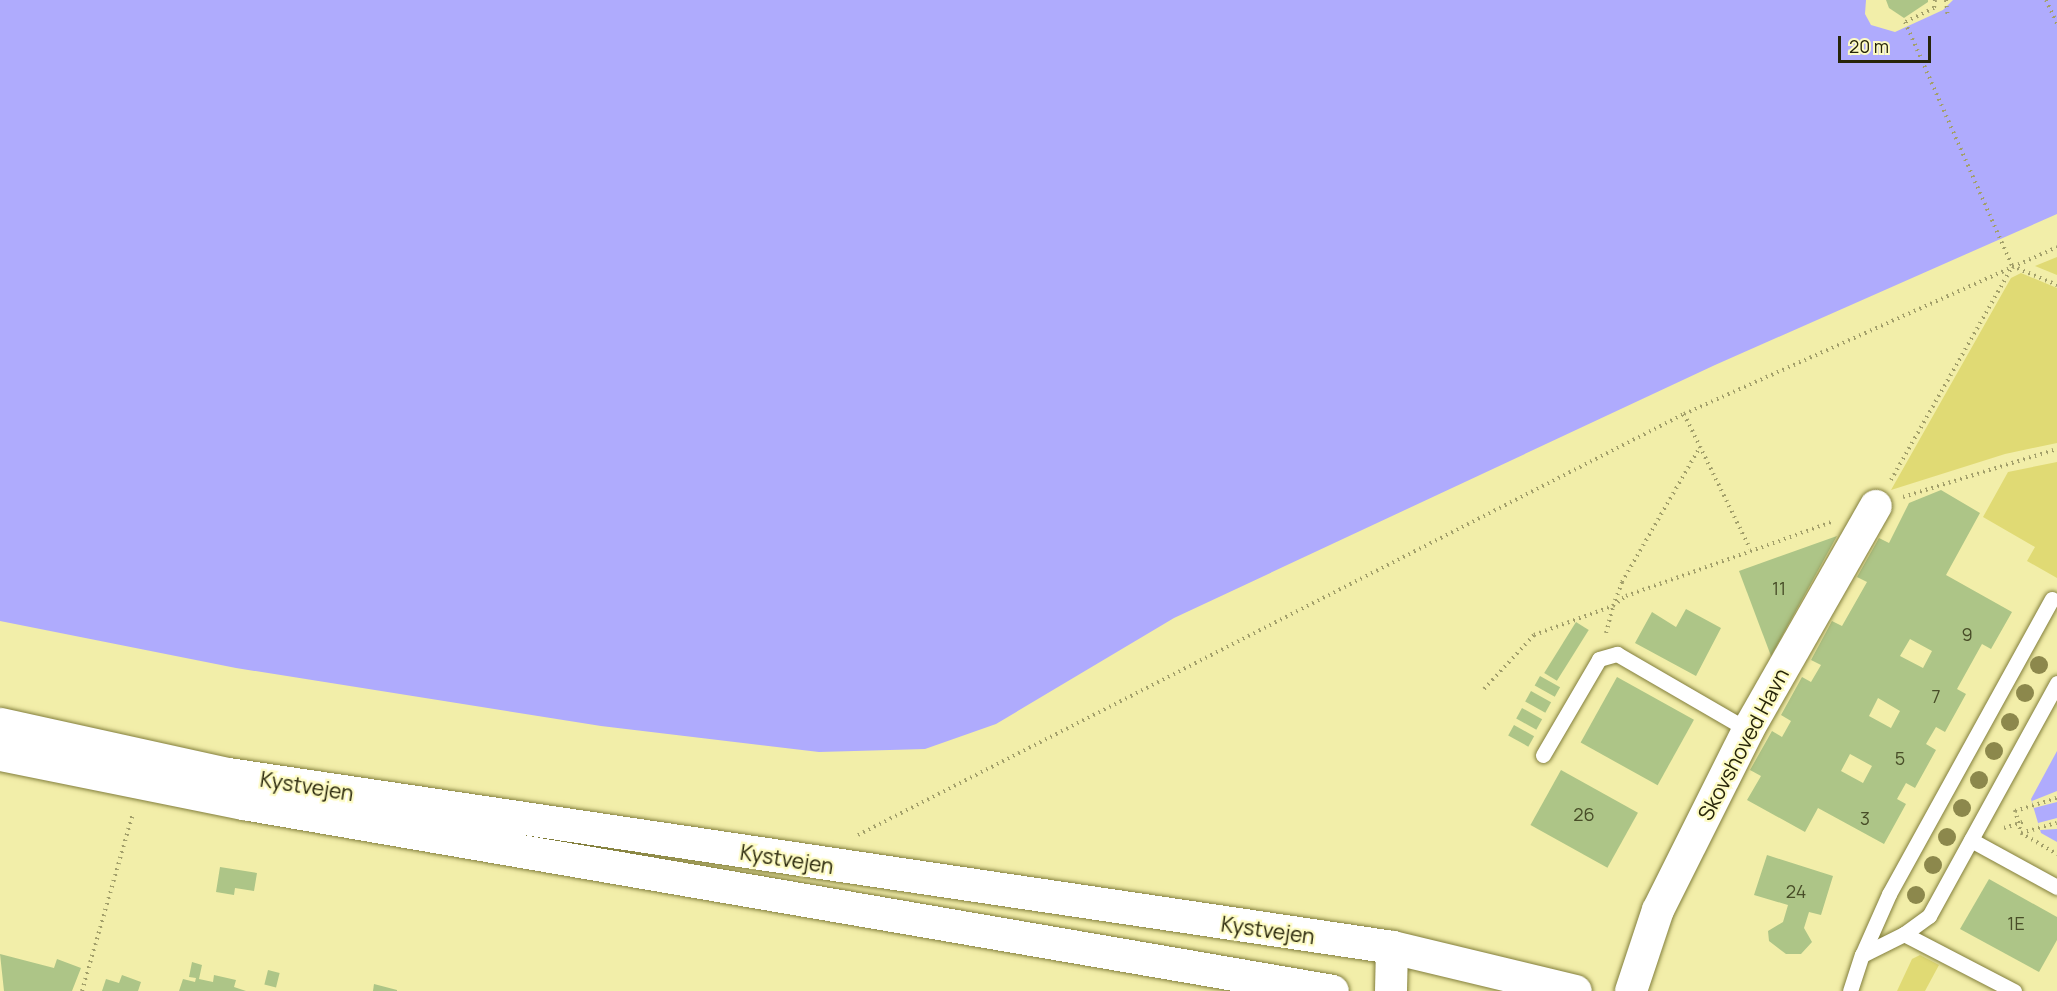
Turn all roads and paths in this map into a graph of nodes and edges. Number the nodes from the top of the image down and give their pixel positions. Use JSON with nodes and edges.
{"nodes":[{"id":1,"x":1935,"y":0,"type":"edge"},
{"id":2,"x":1946,"y":0,"type":"edge"},
{"id":3,"x":2046,"y":0,"type":"edge"},
{"id":4,"x":1948,"y":18,"type":"dead end"},
{"id":5,"x":2057,"y":24,"type":"edge"},
{"id":6,"x":2057,"y":247,"type":"edge"},
{"id":7,"x":2013,"y":266,"type":"junction"},
{"id":8,"x":2057,"y":285,"type":"edge"},
{"id":9,"x":1684,"y":414,"type":"junction"},
{"id":10,"x":1700,"y":447,"type":"junction"},
{"id":11,"x":2057,"y":449,"type":"edge"},
{"id":12,"x":1876,"y":506,"type":"junction"},
{"id":13,"x":1750,"y":549,"type":"junction"},
{"id":14,"x":2052,"y":599,"type":"dead end"},
{"id":15,"x":1613,"y":606,"type":"junction"},
{"id":16,"x":1599,"y":659,"type":"junction"},
{"id":17,"x":2057,"y":683,"type":"edge"},
{"id":18,"x":1484,"y":688,"type":"dead end"},
{"id":19,"x":0,"y":724,"type":"edge"},
{"id":20,"x":1748,"y":730,"type":"junction"},
{"id":21,"x":0,"y":754,"type":"edge"},
{"id":22,"x":1543,"y":755,"type":"dead end"},
{"id":23,"x":142,"y":783,"type":"junction"},
{"id":24,"x":2057,"y":798,"type":"edge"},
{"id":25,"x":2020,"y":802,"type":"dead end"},
{"id":26,"x":2015,"y":811,"type":"junction"},
{"id":27,"x":2057,"y":823,"type":"edge"},
{"id":28,"x":2021,"y":833,"type":"junction"},
{"id":29,"x":1971,"y":840,"type":"junction"},
{"id":30,"x":2057,"y":854,"type":"edge"},
{"id":31,"x":807,"y":862,"type":"junction"},
{"id":32,"x":2057,"y":887,"type":"edge"},
{"id":33,"x":1905,"y":934,"type":"junction"},
{"id":34,"x":1392,"y":947,"type":"junction"},
{"id":35,"x":1862,"y":955,"type":"junction"},
{"id":36,"x":82,"y":991,"type":"edge"},
{"id":37,"x":1332,"y":991,"type":"edge"},
{"id":38,"x":1390,"y":991,"type":"edge"},
{"id":39,"x":1575,"y":991,"type":"edge"},
{"id":40,"x":1631,"y":991,"type":"edge"},
{"id":41,"x":1850,"y":991,"type":"edge"},
{"id":42,"x":2014,"y":991,"type":"edge"}],
"edges":[{"from":1,"to":7,"type":"path"},
{"from":2,"to":4,"type":"path"},
{"from":3,"to":5,"type":"path"},
{"from":6,"to":7,"type":"path"},
{"from":7,"to":8,"type":"path"},
{"from":7,"to":9,"type":"path"},
{"from":7,"to":12,"type":"path"},
{"from":9,"to":10,"type":"path"},
{"from":9,"to":31,"type":"path"},
{"from":10,"to":13,"type":"path"},
{"from":10,"to":15,"type":"path"},
{"from":11,"to":12,"type":"path"},
{"from":12,"to":13,"type":"path"},
{"from":12,"to":20,"type":"street","name":"Skovshoved Havn"},
{"from":13,"to":15,"type":"path"},
{"from":14,"to":35,"type":"lane"},
{"from":15,"to":16,"type":"path"},
{"from":15,"to":18,"type":"path"},
{"from":16,"to":20,"type":"lane"},
{"from":16,"to":22,"type":"lane"},
{"from":17,"to":29,"type":"lane"},
{"from":19,"to":31,"type":"main road","name":"Kystvejen"},
{"from":20,"to":40,"type":"street","name":"Skovshoved Havn"},
{"from":21,"to":23,"type":"main road","name":"Kystvejen"},
{"from":23,"to":36,"type":"path"},
{"from":23,"to":37,"type":"main road","name":"Kystvejen"},
{"from":24,"to":26,"type":"path"},
{"from":25,"to":26,"type":"path"},
{"from":26,"to":28,"type":"path"},
{"from":27,"to":28,"type":"path"},
{"from":28,"to":30,"type":"path"},
{"from":29,"to":32,"type":"lane"},
{"from":29,"to":33,"type":"lane"},
{"from":31,"to":34,"type":"main road","name":"Kystvejen"},
{"from":33,"to":35,"type":"lane"},
{"from":33,"to":42,"type":"lane"},
{"from":34,"to":38,"type":"street"},
{"from":34,"to":39,"type":"main road","name":"Kystvejen"},
{"from":35,"to":41,"type":"lane"}]}
